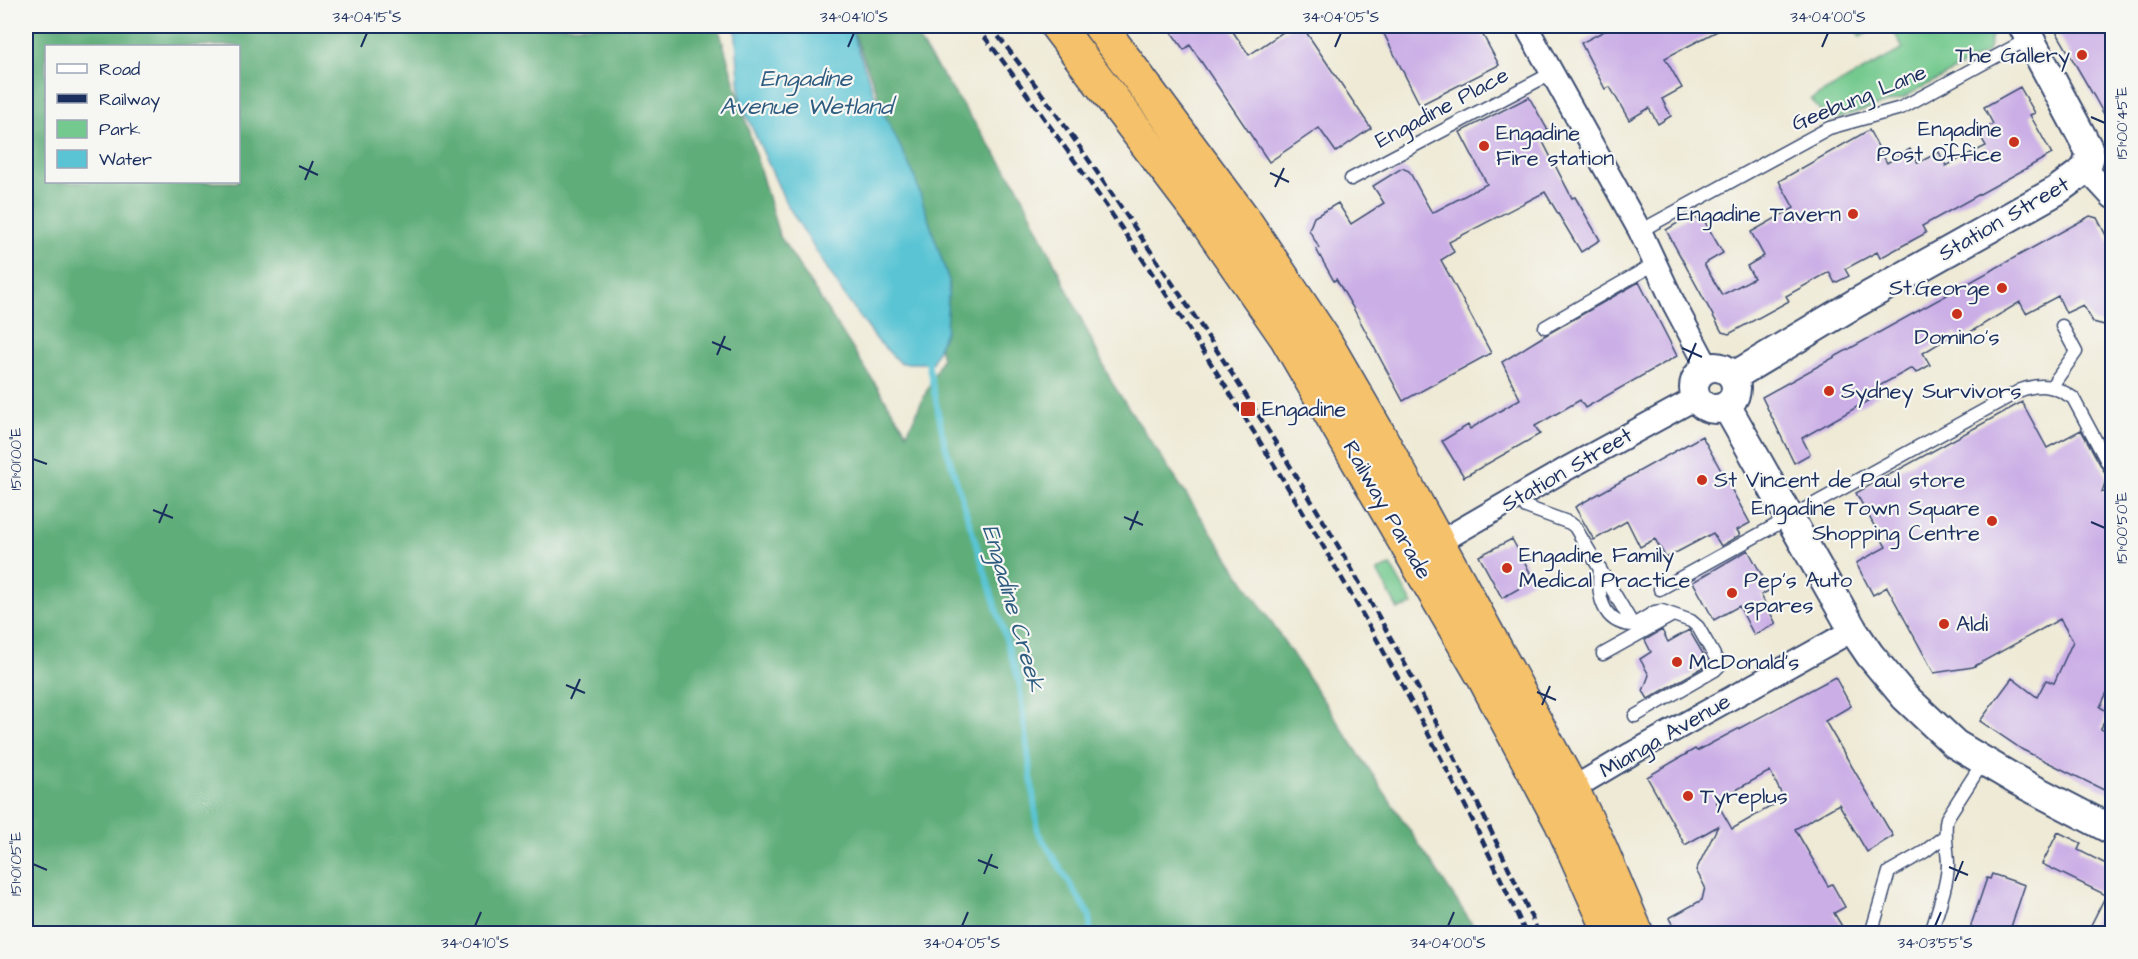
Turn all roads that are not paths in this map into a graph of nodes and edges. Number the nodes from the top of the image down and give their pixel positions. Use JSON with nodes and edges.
{"nodes":[{"id":1,"x":1057,"y":26,"type":"edge"},
{"id":2,"x":1100,"y":26,"type":"edge"},
{"id":3,"x":1526,"y":26,"type":"edge"},
{"id":4,"x":2027,"y":32,"type":"edge"},
{"id":5,"x":1552,"y":73,"type":"junction"},
{"id":6,"x":2086,"y":169,"type":"junction"},
{"id":7,"x":1351,"y":179,"type":"dead end"},
{"id":8,"x":2112,"y":197,"type":"edge"},
{"id":9,"x":1640,"y":231,"type":"junction"},
{"id":10,"x":1656,"y":263,"type":"junction"},
{"id":11,"x":2062,"y":326,"type":"dead end"},
{"id":12,"x":1545,"y":327,"type":"dead end"},
{"id":13,"x":1721,"y":372,"type":"junction"},
{"id":14,"x":2051,"y":387,"type":"junction"},
{"id":15,"x":1696,"y":398,"type":"junction"},
{"id":16,"x":1727,"y":407,"type":"junction"},
{"id":17,"x":2112,"y":471,"type":"edge"},
{"id":18,"x":1526,"y":507,"type":"dead end"},
{"id":19,"x":1790,"y":517,"type":"junction"},
{"id":20,"x":1438,"y":543,"type":"junction"},
{"id":21,"x":1660,"y":589,"type":"dead end"},
{"id":22,"x":1673,"y":615,"type":"junction"},
{"id":23,"x":1853,"y":630,"type":"junction"},
{"id":24,"x":1603,"y":654,"type":"dead end"},
{"id":25,"x":1635,"y":716,"type":"dead end"},
{"id":26,"x":1983,"y":762,"type":"junction"},
{"id":27,"x":1572,"y":789,"type":"junction"},
{"id":28,"x":2112,"y":830,"type":"edge"},
{"id":29,"x":1946,"y":835,"type":"junction"},
{"id":30,"x":1611,"y":933,"type":"edge"},
{"id":31,"x":1637,"y":933,"type":"edge"},
{"id":32,"x":1871,"y":933,"type":"edge"},
{"id":33,"x":1931,"y":933,"type":"edge"}],
"edges":[{"from":1,"to":30,"type":"highway","name":"Railway Parade"},
{"from":2,"to":20,"type":"highway","name":"Railway Parade"},
{"from":3,"to":5,"type":"street"},
{"from":4,"to":6,"type":"street"},
{"from":4,"to":9,"type":"lane","name":"Geebung Lane"},
{"from":5,"to":7,"type":"lane","name":"Engadine Place"},
{"from":5,"to":9,"type":"street"},
{"from":6,"to":8,"type":"street"},
{"from":6,"to":13,"type":"street","name":"Station Street"},
{"from":9,"to":10,"type":"street"},
{"from":10,"to":12,"type":"lane"},
{"from":10,"to":13,"type":"street"},
{"from":11,"to":14,"type":"lane"},
{"from":13,"to":15,"type":"street"},
{"from":13,"to":16,"type":"street"},
{"from":14,"to":17,"type":"lane"},
{"from":14,"to":19,"type":"lane"},
{"from":15,"to":16,"type":"street"},
{"from":15,"to":20,"type":"street","name":"Station Street"},
{"from":16,"to":19,"type":"street"},
{"from":18,"to":22,"type":"lane"},
{"from":19,"to":21,"type":"lane"},
{"from":19,"to":23,"type":"street"},
{"from":20,"to":27,"type":"highway","name":"Railway Parade"},
{"from":22,"to":24,"type":"lane"},
{"from":22,"to":25,"type":"lane"},
{"from":23,"to":26,"type":"street"},
{"from":23,"to":27,"type":"street","name":"Mianga Avenue"},
{"from":26,"to":28,"type":"street"},
{"from":26,"to":29,"type":"lane"},
{"from":27,"to":31,"type":"highway","name":"Railway Parade"},
{"from":29,"to":32,"type":"lane"},
{"from":29,"to":33,"type":"lane"}]}
